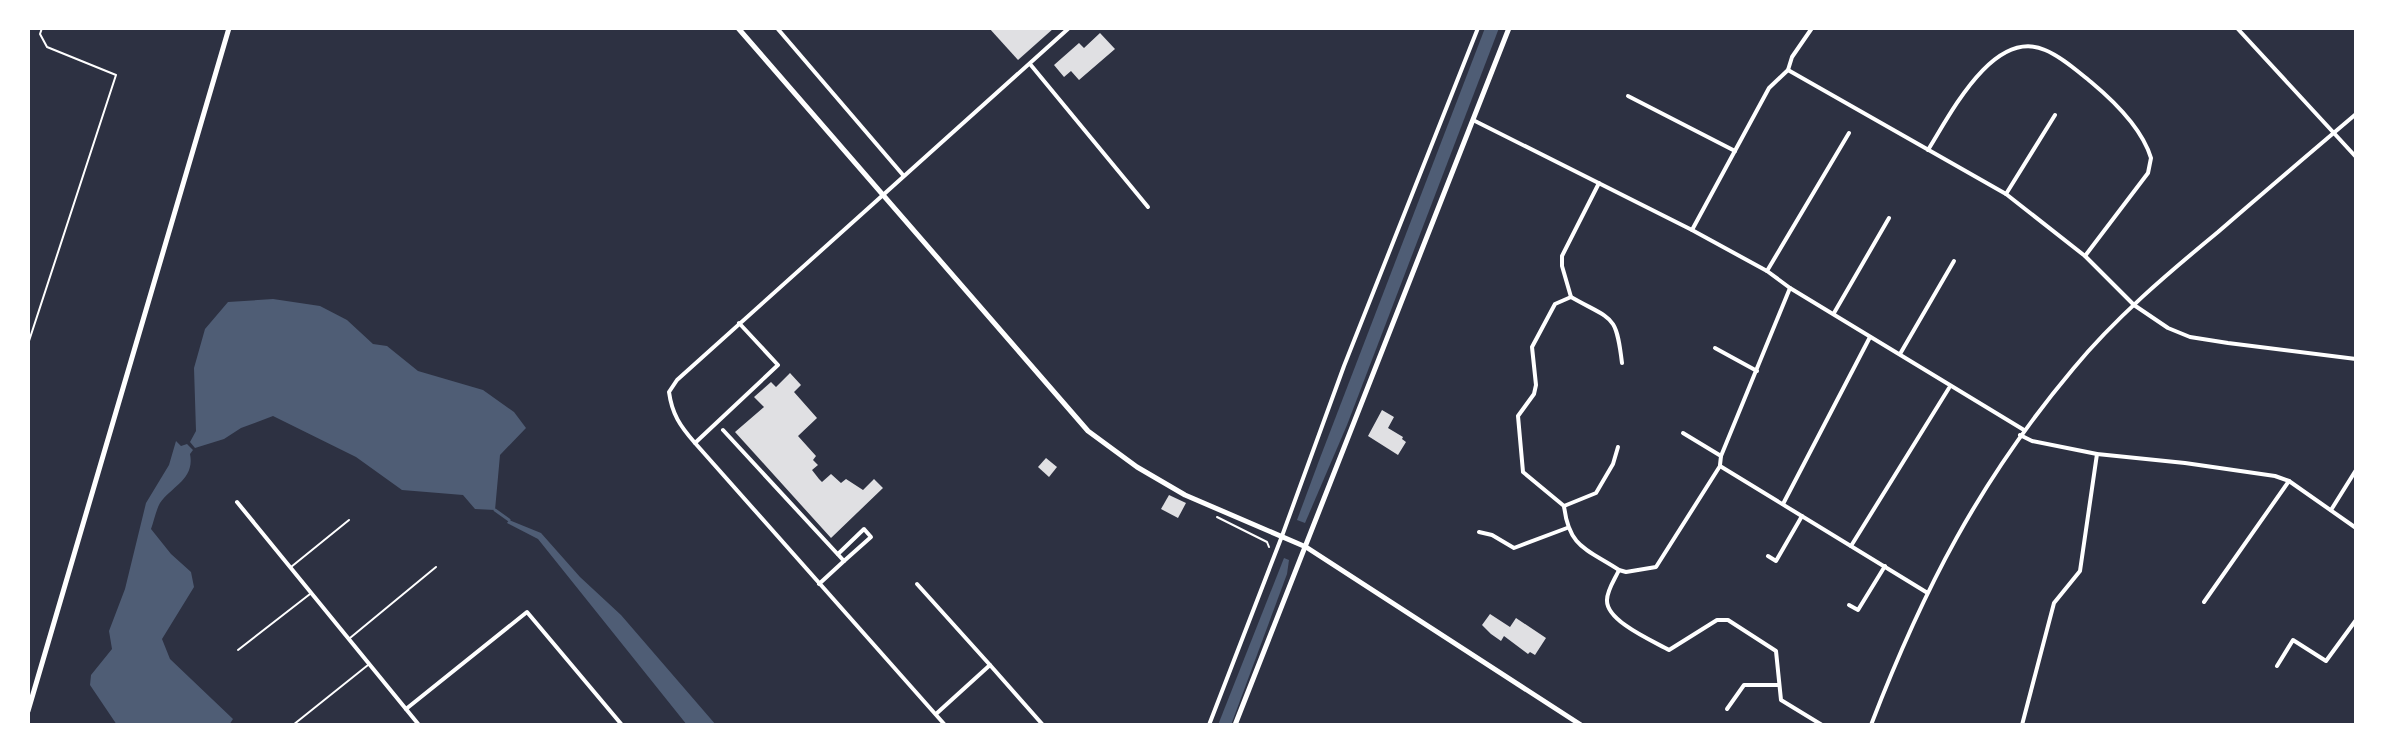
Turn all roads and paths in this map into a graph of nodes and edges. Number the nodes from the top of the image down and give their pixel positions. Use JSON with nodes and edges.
{"nodes":[{"id":1,"x":42,"y":28,"type":"edge"},
{"id":2,"x":229,"y":28,"type":"edge"},
{"id":3,"x":738,"y":28,"type":"edge"},
{"id":4,"x":777,"y":28,"type":"edge"},
{"id":5,"x":1069,"y":28,"type":"edge"},
{"id":6,"x":1478,"y":28,"type":"edge"},
{"id":7,"x":1509,"y":28,"type":"edge"},
{"id":8,"x":1812,"y":28,"type":"edge"},
{"id":9,"x":2237,"y":28,"type":"edge"},
{"id":10,"x":1030,"y":64,"type":"junction"},
{"id":11,"x":1788,"y":70,"type":"junction"},
{"id":12,"x":1628,"y":96,"type":"dead end"},
{"id":13,"x":2356,"y":114,"type":"edge"},
{"id":14,"x":2055,"y":115,"type":"dead end"},
{"id":15,"x":1475,"y":121,"type":"junction"},
{"id":16,"x":1849,"y":133,"type":"dead end"},
{"id":17,"x":2334,"y":133,"type":"junction"},
{"id":18,"x":1928,"y":150,"type":"junction"},
{"id":19,"x":1735,"y":151,"type":"junction"},
{"id":20,"x":2356,"y":157,"type":"edge"},
{"id":21,"x":903,"y":175,"type":"junction"},
{"id":22,"x":1599,"y":183,"type":"junction"},
{"id":23,"x":882,"y":193,"type":"junction"},
{"id":24,"x":2006,"y":194,"type":"junction"},
{"id":25,"x":1148,"y":207,"type":"dead end"},
{"id":26,"x":1889,"y":218,"type":"dead end"},
{"id":27,"x":1692,"y":230,"type":"junction"},
{"id":28,"x":2085,"y":256,"type":"junction"},
{"id":29,"x":1954,"y":261,"type":"dead end"},
{"id":30,"x":1767,"y":271,"type":"junction"},
{"id":31,"x":1790,"y":288,"type":"junction"},
{"id":32,"x":1571,"y":297,"type":"junction"},
{"id":33,"x":2134,"y":305,"type":"junction"},
{"id":34,"x":1834,"y":313,"type":"junction"},
{"id":35,"x":739,"y":323,"type":"junction"},
{"id":36,"x":1870,"y":337,"type":"junction"},
{"id":37,"x":28,"y":344,"type":"edge"},
{"id":38,"x":1715,"y":348,"type":"dead end"},
{"id":39,"x":1900,"y":354,"type":"junction"},
{"id":40,"x":2356,"y":359,"type":"edge"},
{"id":41,"x":1622,"y":363,"type":"dead end"},
{"id":42,"x":1757,"y":371,"type":"junction"},
{"id":43,"x":1950,"y":387,"type":"junction"},
{"id":44,"x":723,"y":430,"type":"dead end"},
{"id":45,"x":2022,"y":432,"type":"junction"},
{"id":46,"x":1683,"y":433,"type":"dead end"},
{"id":47,"x":695,"y":443,"type":"junction"},
{"id":48,"x":1618,"y":447,"type":"dead end"},
{"id":49,"x":2097,"y":454,"type":"junction"},
{"id":50,"x":1721,"y":456,"type":"junction"},
{"id":51,"x":1720,"y":466,"type":"junction"},
{"id":52,"x":2356,"y":470,"type":"edge"},
{"id":53,"x":2289,"y":481,"type":"junction"},
{"id":54,"x":237,"y":502,"type":"dead end"},
{"id":55,"x":1783,"y":504,"type":"junction"},
{"id":56,"x":1564,"y":506,"type":"junction"},
{"id":57,"x":2331,"y":510,"type":"junction"},
{"id":58,"x":1802,"y":516,"type":"junction"},
{"id":59,"x":349,"y":520,"type":"dead end"},
{"id":60,"x":1567,"y":528,"type":"junction"},
{"id":61,"x":2356,"y":528,"type":"edge"},
{"id":62,"x":1479,"y":532,"type":"dead end"},
{"id":63,"x":1285,"y":538,"type":"junction"},
{"id":64,"x":1851,"y":546,"type":"junction"},
{"id":65,"x":1306,"y":547,"type":"junction"},
{"id":66,"x":838,"y":554,"type":"junction"},
{"id":67,"x":1768,"y":556,"type":"dead end"},
{"id":68,"x":844,"y":561,"type":"junction"},
{"id":69,"x":1885,"y":566,"type":"junction"},
{"id":70,"x":436,"y":567,"type":"dead end"},
{"id":71,"x":291,"y":568,"type":"junction"},
{"id":72,"x":1619,"y":570,"type":"junction"},
{"id":73,"x":819,"y":584,"type":"junction"},
{"id":74,"x":917,"y":584,"type":"dead end"},
{"id":75,"x":1926,"y":592,"type":"junction"},
{"id":76,"x":311,"y":593,"type":"junction"},
{"id":77,"x":2204,"y":602,"type":"dead end"},
{"id":78,"x":1849,"y":605,"type":"dead end"},
{"id":79,"x":2356,"y":620,"type":"edge"},
{"id":80,"x":349,"y":639,"type":"junction"},
{"id":81,"x":238,"y":650,"type":"dead end"},
{"id":82,"x":369,"y":664,"type":"junction"},
{"id":83,"x":990,"y":665,"type":"junction"},
{"id":84,"x":2277,"y":666,"type":"dead end"},
{"id":85,"x":1778,"y":685,"type":"junction"},
{"id":86,"x":406,"y":709,"type":"junction"},
{"id":87,"x":1727,"y":709,"type":"dead end"},
{"id":88,"x":28,"y":711,"type":"edge"},
{"id":89,"x":936,"y":714,"type":"junction"},
{"id":90,"x":293,"y":725,"type":"edge"},
{"id":91,"x":419,"y":725,"type":"edge"},
{"id":92,"x":622,"y":725,"type":"edge"},
{"id":93,"x":945,"y":725,"type":"edge"},
{"id":94,"x":1043,"y":725,"type":"edge"},
{"id":95,"x":1209,"y":725,"type":"edge"},
{"id":96,"x":1235,"y":725,"type":"edge"},
{"id":97,"x":1581,"y":725,"type":"edge"},
{"id":98,"x":1822,"y":725,"type":"edge"},
{"id":99,"x":1871,"y":725,"type":"edge"},
{"id":100,"x":2022,"y":725,"type":"edge"}],
"edges":[{"from":1,"to":37,"type":"lane"},
{"from":2,"to":88,"type":"street"},
{"from":3,"to":23,"type":"street"},
{"from":4,"to":21,"type":"street"},
{"from":5,"to":10,"type":"street"},
{"from":6,"to":63,"type":"street"},
{"from":7,"to":15,"type":"street"},
{"from":8,"to":11,"type":"street"},
{"from":9,"to":17,"type":"street"},
{"from":10,"to":21,"type":"street"},
{"from":10,"to":25,"type":"street"},
{"from":11,"to":18,"type":"street"},
{"from":11,"to":19,"type":"street"},
{"from":12,"to":19,"type":"street"},
{"from":13,"to":17,"type":"street"},
{"from":14,"to":24,"type":"street"},
{"from":15,"to":22,"type":"street"},
{"from":15,"to":65,"type":"street"},
{"from":16,"to":30,"type":"street"},
{"from":17,"to":20,"type":"street"},
{"from":17,"to":33,"type":"street"},
{"from":18,"to":24,"type":"street"},
{"from":18,"to":28,"type":"street"},
{"from":19,"to":27,"type":"street"},
{"from":21,"to":23,"type":"street"},
{"from":22,"to":27,"type":"street"},
{"from":22,"to":32,"type":"street"},
{"from":23,"to":35,"type":"street"},
{"from":23,"to":63,"type":"street"},
{"from":24,"to":28,"type":"street"},
{"from":26,"to":34,"type":"street"},
{"from":27,"to":30,"type":"street"},
{"from":28,"to":33,"type":"street"},
{"from":29,"to":39,"type":"street"},
{"from":30,"to":31,"type":"street"},
{"from":31,"to":34,"type":"street"},
{"from":31,"to":42,"type":"street"},
{"from":32,"to":41,"type":"street"},
{"from":32,"to":56,"type":"street"},
{"from":33,"to":40,"type":"street"},
{"from":33,"to":45,"type":"street"},
{"from":34,"to":36,"type":"street"},
{"from":35,"to":47,"type":"street"},
{"from":35,"to":47,"type":"street"},
{"from":36,"to":39,"type":"street"},
{"from":36,"to":55,"type":"street"},
{"from":38,"to":42,"type":"street"},
{"from":39,"to":43,"type":"street"},
{"from":42,"to":50,"type":"street"},
{"from":43,"to":45,"type":"street"},
{"from":43,"to":64,"type":"street"},
{"from":44,"to":66,"type":"street"},
{"from":45,"to":49,"type":"street"},
{"from":45,"to":75,"type":"street"},
{"from":46,"to":50,"type":"street"},
{"from":47,"to":73,"type":"street"},
{"from":48,"to":56,"type":"street"},
{"from":49,"to":53,"type":"street"},
{"from":49,"to":100,"type":"street"},
{"from":50,"to":51,"type":"street"},
{"from":51,"to":55,"type":"street"},
{"from":51,"to":72,"type":"street"},
{"from":52,"to":57,"type":"street"},
{"from":53,"to":57,"type":"street"},
{"from":53,"to":77,"type":"street"},
{"from":54,"to":71,"type":"street"},
{"from":55,"to":58,"type":"street"},
{"from":56,"to":60,"type":"street"},
{"from":57,"to":61,"type":"street"},
{"from":58,"to":64,"type":"street"},
{"from":58,"to":67,"type":"street"},
{"from":59,"to":71,"type":"lane"},
{"from":60,"to":62,"type":"street"},
{"from":60,"to":72,"type":"street"},
{"from":63,"to":65,"type":"street"},
{"from":63,"to":95,"type":"street"},
{"from":64,"to":69,"type":"street"},
{"from":65,"to":96,"type":"street"},
{"from":65,"to":97,"type":"street"},
{"from":66,"to":68,"type":"street"},
{"from":66,"to":68,"type":"street"},
{"from":68,"to":73,"type":"street"},
{"from":69,"to":75,"type":"street"},
{"from":69,"to":78,"type":"street"},
{"from":70,"to":80,"type":"lane"},
{"from":71,"to":76,"type":"street"},
{"from":72,"to":85,"type":"street"},
{"from":73,"to":89,"type":"street"},
{"from":74,"to":83,"type":"street"},
{"from":75,"to":99,"type":"street"},
{"from":76,"to":80,"type":"street"},
{"from":76,"to":81,"type":"lane"},
{"from":79,"to":84,"type":"street"},
{"from":80,"to":82,"type":"street"},
{"from":82,"to":86,"type":"street"},
{"from":82,"to":90,"type":"lane"},
{"from":83,"to":89,"type":"street"},
{"from":83,"to":94,"type":"street"},
{"from":85,"to":87,"type":"street"},
{"from":85,"to":98,"type":"street"},
{"from":86,"to":91,"type":"street"},
{"from":86,"to":92,"type":"street"},
{"from":89,"to":93,"type":"street"}]}
